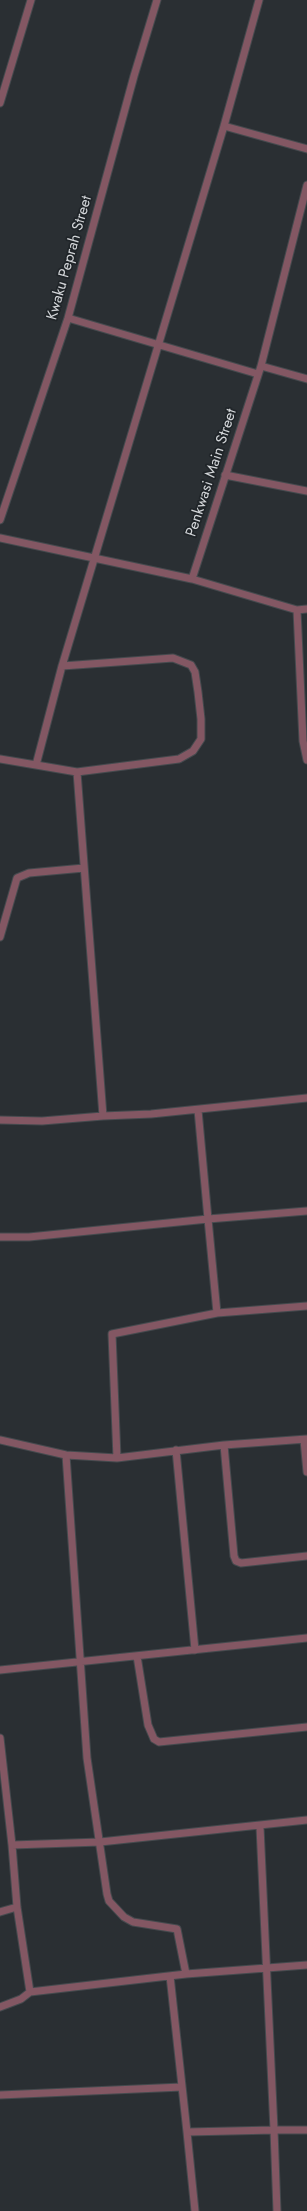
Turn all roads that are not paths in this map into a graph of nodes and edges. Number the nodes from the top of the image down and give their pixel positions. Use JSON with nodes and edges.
{"nodes":[{"id":1,"x":32,"y":0,"type":"edge"},
{"id":2,"x":157,"y":0,"type":"edge"},
{"id":3,"x":259,"y":0,"type":"edge"},
{"id":4,"x":0,"y":103,"type":"edge"},
{"id":5,"x":224,"y":126,"type":"junction"},
{"id":6,"x":307,"y":149,"type":"edge"},
{"id":7,"x":307,"y":185,"type":"edge"},
{"id":8,"x":68,"y":318,"type":"junction"},
{"id":9,"x":158,"y":345,"type":"junction"},
{"id":10,"x":261,"y":366,"type":"junction"},
{"id":11,"x":258,"y":374,"type":"junction"},
{"id":12,"x":307,"y":379,"type":"edge"},
{"id":13,"x":226,"y":475,"type":"junction"},
{"id":14,"x":307,"y":490,"type":"edge"},
{"id":15,"x":0,"y":520,"type":"edge"},
{"id":16,"x":0,"y":538,"type":"edge"},
{"id":17,"x":96,"y":558,"type":"junction"},
{"id":18,"x":192,"y":579,"type":"junction"},
{"id":19,"x":307,"y":609,"type":"edge"},
{"id":20,"x":297,"y":610,"type":"junction"},
{"id":21,"x":62,"y":666,"type":"junction"},
{"id":22,"x":0,"y":760,"type":"edge"},
{"id":23,"x":307,"y":760,"type":"edge"},
{"id":24,"x":36,"y":765,"type":"junction"},
{"id":25,"x":77,"y":772,"type":"junction"},
{"id":26,"x":84,"y":868,"type":"junction"},
{"id":27,"x":0,"y":937,"type":"edge"},
{"id":28,"x":307,"y":1098,"type":"edge"},
{"id":29,"x":198,"y":1110,"type":"junction"},
{"id":30,"x":103,"y":1116,"type":"junction"},
{"id":31,"x":0,"y":1120,"type":"edge"},
{"id":32,"x":307,"y":1211,"type":"edge"},
{"id":33,"x":208,"y":1219,"type":"junction"},
{"id":34,"x":0,"y":1237,"type":"edge"},
{"id":35,"x":307,"y":1306,"type":"edge"},
{"id":36,"x":217,"y":1313,"type":"junction"},
{"id":37,"x":0,"y":1440,"type":"edge"},
{"id":38,"x":306,"y":1440,"type":"edge"},
{"id":39,"x":224,"y":1445,"type":"junction"},
{"id":40,"x":176,"y":1450,"type":"junction"},
{"id":41,"x":66,"y":1455,"type":"junction"},
{"id":42,"x":117,"y":1458,"type":"junction"},
{"id":43,"x":307,"y":1472,"type":"edge"},
{"id":44,"x":307,"y":1556,"type":"edge"},
{"id":45,"x":307,"y":1638,"type":"edge"},
{"id":46,"x":195,"y":1650,"type":"junction"},
{"id":47,"x":137,"y":1656,"type":"junction"},
{"id":48,"x":81,"y":1661,"type":"junction"},
{"id":49,"x":0,"y":1670,"type":"edge"},
{"id":50,"x":307,"y":1727,"type":"edge"},
{"id":51,"x":0,"y":1738,"type":"edge"},
{"id":52,"x":307,"y":1820,"type":"edge"},
{"id":53,"x":260,"y":1826,"type":"junction"},
{"id":54,"x":100,"y":1842,"type":"junction"},
{"id":55,"x":12,"y":1845,"type":"junction"},
{"id":56,"x":17,"y":1908,"type":"junction"},
{"id":57,"x":0,"y":1912,"type":"edge"},
{"id":58,"x":307,"y":1965,"type":"edge"},
{"id":59,"x":266,"y":1969,"type":"junction"},
{"id":60,"x":186,"y":1974,"type":"junction"},
{"id":61,"x":170,"y":1976,"type":"junction"},
{"id":62,"x":30,"y":1992,"type":"junction"},
{"id":63,"x":0,"y":2007,"type":"edge"},
{"id":64,"x":182,"y":2087,"type":"junction"},
{"id":65,"x":0,"y":2095,"type":"edge"},
{"id":66,"x":274,"y":2130,"type":"junction"},
{"id":67,"x":307,"y":2130,"type":"edge"},
{"id":68,"x":188,"y":2132,"type":"junction"},
{"id":69,"x":196,"y":2211,"type":"edge"},
{"id":70,"x":277,"y":2211,"type":"edge"}],
"edges":[{"from":1,"to":4,"type":"street"},
{"from":2,"to":8,"type":"street","name":"Kwaku Peprah Street"},
{"from":3,"to":5,"type":"street"},
{"from":5,"to":6,"type":"street"},
{"from":5,"to":9,"type":"street"},
{"from":7,"to":10,"type":"street","name":"Penkwasi Main Street"},
{"from":8,"to":9,"type":"street"},
{"from":8,"to":15,"type":"street","name":"Kwaku Peprah Street"},
{"from":9,"to":11,"type":"street"},
{"from":9,"to":17,"type":"street"},
{"from":10,"to":11,"type":"street","name":"Penkwasi Main Street"},
{"from":10,"to":12,"type":"street"},
{"from":11,"to":13,"type":"street","name":"Penkwasi Main Street"},
{"from":13,"to":14,"type":"street"},
{"from":13,"to":18,"type":"street","name":"Penkwasi Main Street"},
{"from":16,"to":17,"type":"street"},
{"from":17,"to":18,"type":"street"},
{"from":17,"to":21,"type":"street"},
{"from":18,"to":20,"type":"street"},
{"from":19,"to":20,"type":"street"},
{"from":20,"to":23,"type":"street"},
{"from":21,"to":24,"type":"street"},
{"from":21,"to":25,"type":"street"},
{"from":22,"to":24,"type":"street"},
{"from":24,"to":25,"type":"street"},
{"from":25,"to":26,"type":"street"},
{"from":26,"to":27,"type":"street"},
{"from":26,"to":30,"type":"street"},
{"from":28,"to":29,"type":"street"},
{"from":29,"to":30,"type":"street"},
{"from":29,"to":33,"type":"street"},
{"from":30,"to":31,"type":"street"},
{"from":32,"to":33,"type":"street"},
{"from":33,"to":34,"type":"street"},
{"from":33,"to":36,"type":"street"},
{"from":35,"to":36,"type":"street"},
{"from":36,"to":42,"type":"street"},
{"from":37,"to":41,"type":"street"},
{"from":38,"to":39,"type":"street"},
{"from":38,"to":43,"type":"street"},
{"from":39,"to":40,"type":"street"},
{"from":39,"to":44,"type":"street"},
{"from":40,"to":42,"type":"street"},
{"from":40,"to":46,"type":"street"},
{"from":41,"to":42,"type":"street"},
{"from":41,"to":48,"type":"street"},
{"from":45,"to":46,"type":"street"},
{"from":46,"to":47,"type":"street"},
{"from":47,"to":48,"type":"street"},
{"from":47,"to":50,"type":"street"},
{"from":48,"to":49,"type":"street"},
{"from":48,"to":54,"type":"street"},
{"from":51,"to":55,"type":"street"},
{"from":52,"to":53,"type":"street"},
{"from":53,"to":54,"type":"street"},
{"from":53,"to":59,"type":"street"},
{"from":54,"to":55,"type":"street"},
{"from":54,"to":60,"type":"street"},
{"from":55,"to":56,"type":"street"},
{"from":56,"to":57,"type":"street"},
{"from":56,"to":62,"type":"street"},
{"from":58,"to":59,"type":"street"},
{"from":59,"to":60,"type":"street"},
{"from":59,"to":66,"type":"street"},
{"from":60,"to":61,"type":"street"},
{"from":61,"to":62,"type":"street"},
{"from":61,"to":64,"type":"street"},
{"from":62,"to":63,"type":"street"},
{"from":64,"to":65,"type":"street"},
{"from":64,"to":68,"type":"street"},
{"from":66,"to":67,"type":"street"},
{"from":66,"to":68,"type":"street"},
{"from":66,"to":70,"type":"street"},
{"from":68,"to":69,"type":"street"}]}
